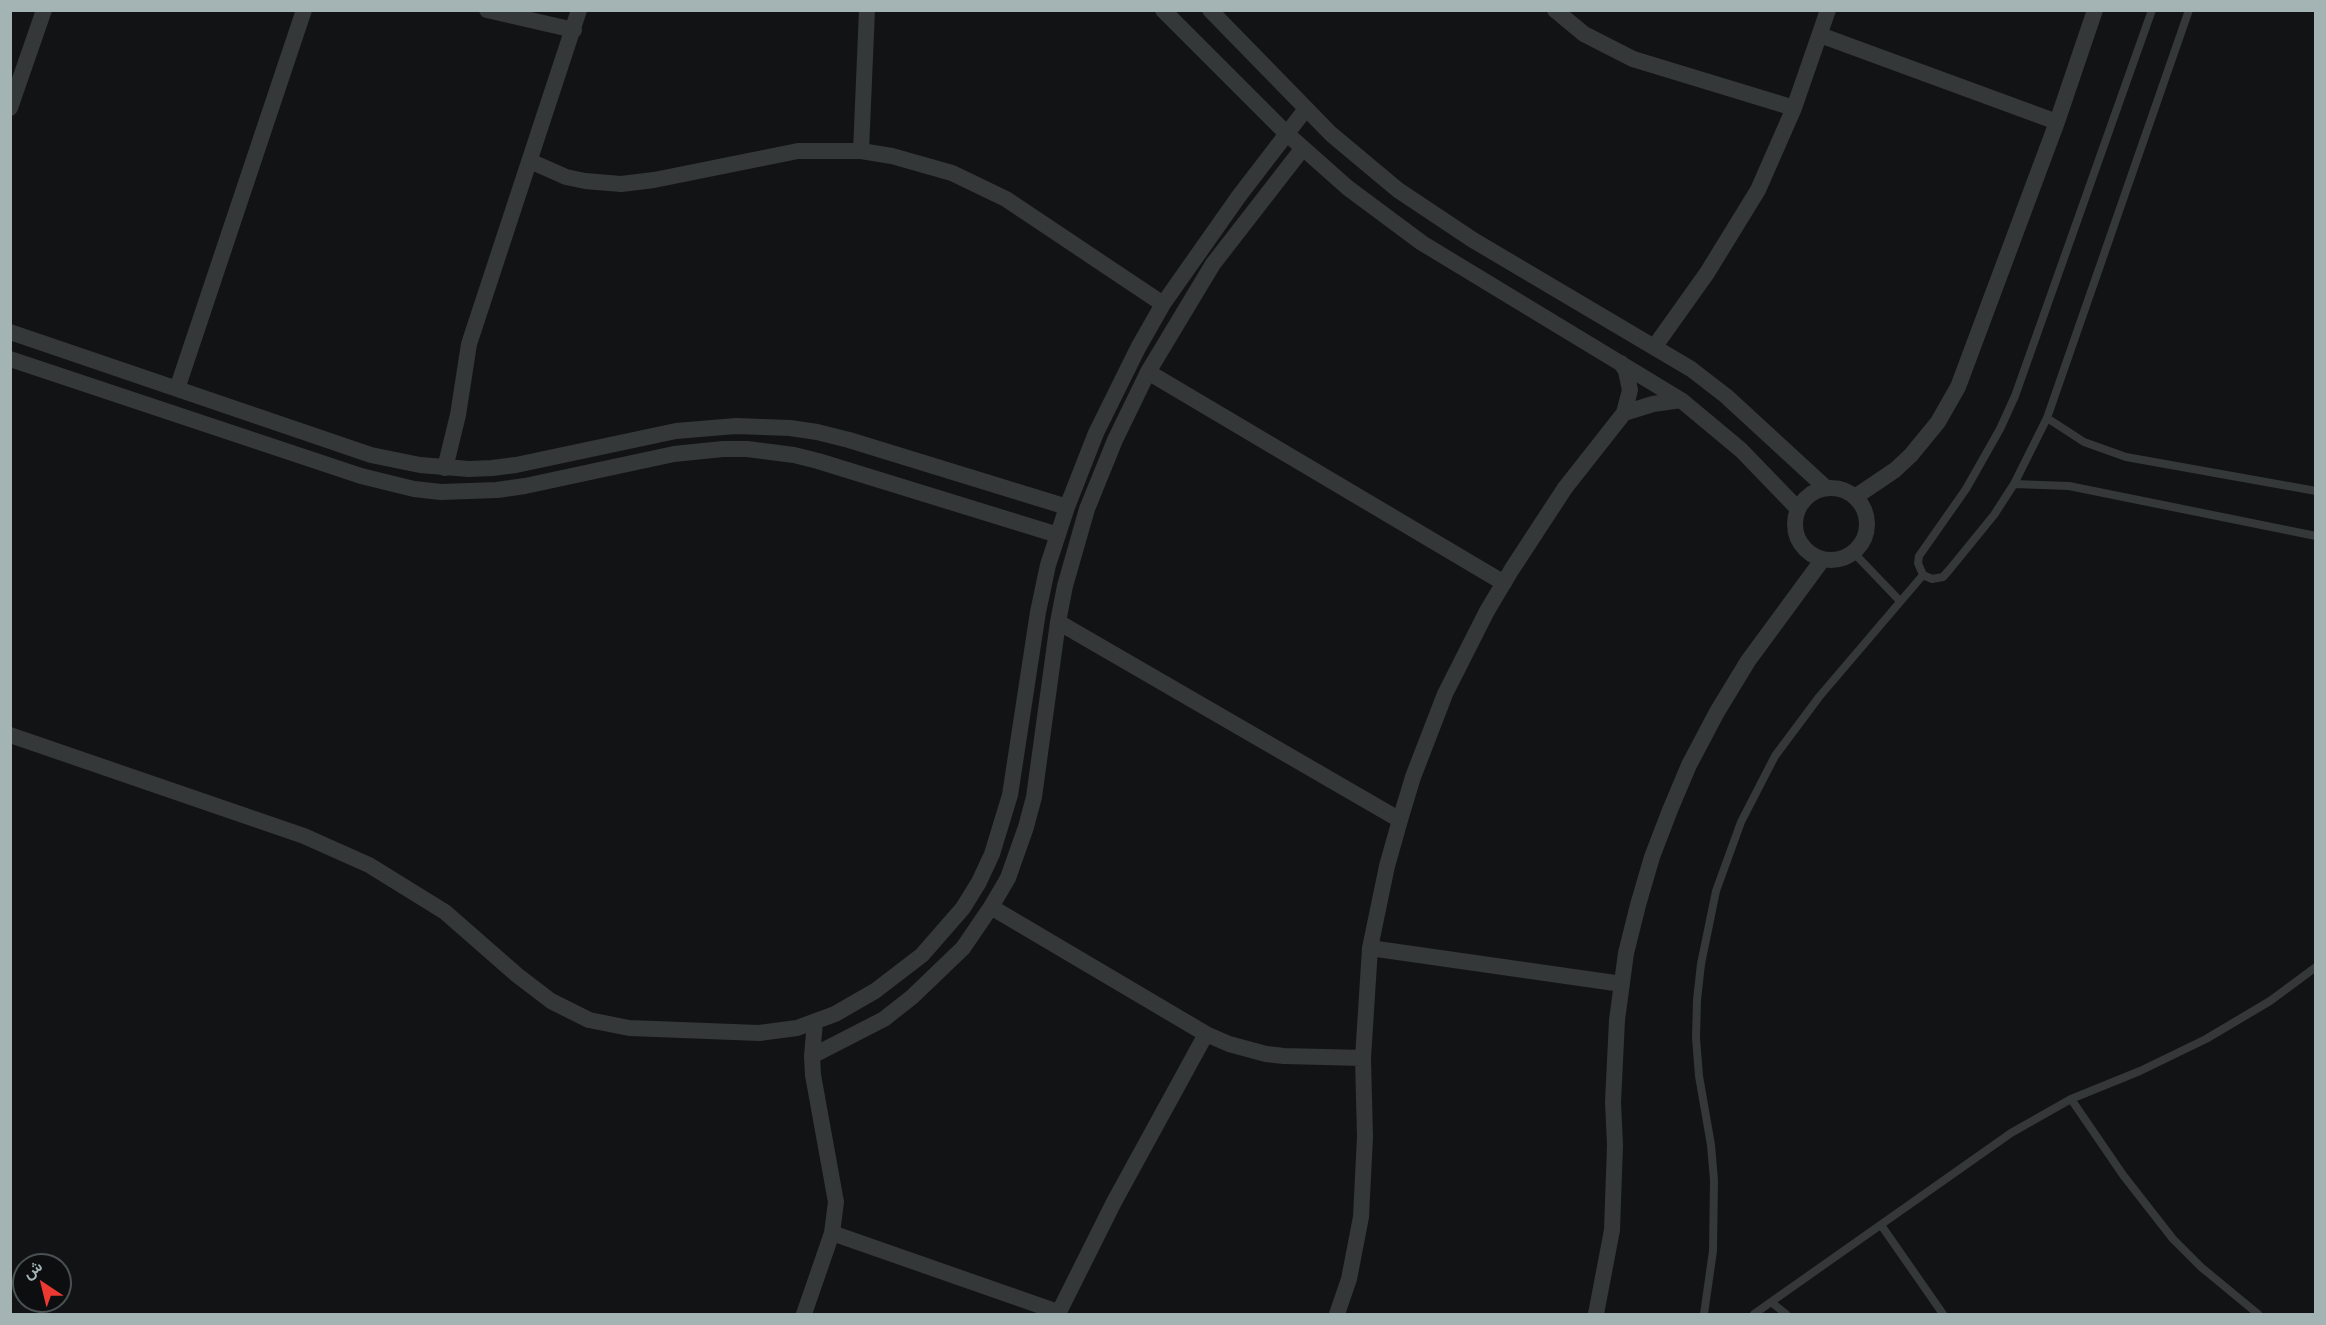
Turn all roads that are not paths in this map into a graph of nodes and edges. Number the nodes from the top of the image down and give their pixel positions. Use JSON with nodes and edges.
{"nodes":[{"id":1,"x":44,"y":10,"type":"edge"},
{"id":2,"x":304,"y":10,"type":"edge"},
{"id":3,"x":487,"y":10,"type":"edge"},
{"id":4,"x":579,"y":10,"type":"edge"},
{"id":5,"x":867,"y":10,"type":"edge"},
{"id":6,"x":1164,"y":10,"type":"edge"},
{"id":7,"x":1210,"y":10,"type":"edge"},
{"id":8,"x":1555,"y":10,"type":"edge"},
{"id":9,"x":1828,"y":10,"type":"edge"},
{"id":10,"x":2095,"y":10,"type":"edge"},
{"id":11,"x":2152,"y":10,"type":"edge"},
{"id":12,"x":2189,"y":10,"type":"edge"},
{"id":13,"x":574,"y":30,"type":"junction"},
{"id":14,"x":1820,"y":35,"type":"junction"},
{"id":15,"x":10,"y":108,"type":"edge"},
{"id":16,"x":1794,"y":108,"type":"junction"},
{"id":17,"x":1305,"y":110,"type":"junction"},
{"id":18,"x":2057,"y":122,"type":"junction"},
{"id":19,"x":1286,"y":133,"type":"junction"},
{"id":20,"x":1303,"y":148,"type":"junction"},
{"id":21,"x":861,"y":151,"type":"junction"},
{"id":22,"x":530,"y":161,"type":"junction"},
{"id":23,"x":1164,"y":304,"type":"junction"},
{"id":24,"x":10,"y":332,"type":"edge"},
{"id":25,"x":1654,"y":346,"type":"junction"},
{"id":26,"x":10,"y":359,"type":"edge"},
{"id":27,"x":1621,"y":363,"type":"junction"},
{"id":28,"x":1148,"y":372,"type":"junction"},
{"id":29,"x":177,"y":389,"type":"junction"},
{"id":30,"x":1682,"y":400,"type":"junction"},
{"id":31,"x":1624,"y":413,"type":"junction"},
{"id":32,"x":2047,"y":418,"type":"junction"},
{"id":33,"x":445,"y":468,"type":"junction"},
{"id":34,"x":2014,"y":484,"type":"junction"},
{"id":35,"x":1826,"y":488,"type":"junction"},
{"id":36,"x":2316,"y":491,"type":"edge"},
{"id":37,"x":1855,"y":497,"type":"junction"},
{"id":38,"x":1067,"y":507,"type":"junction"},
{"id":39,"x":1798,"y":510,"type":"junction"},
{"id":40,"x":1058,"y":535,"type":"junction"},
{"id":41,"x":2316,"y":536,"type":"edge"},
{"id":42,"x":1853,"y":552,"type":"junction"},
{"id":43,"x":1823,"y":559,"type":"junction"},
{"id":44,"x":1923,"y":575,"type":"junction"},
{"id":45,"x":1504,"y":583,"type":"junction"},
{"id":46,"x":1900,"y":601,"type":"junction"},
{"id":47,"x":1058,"y":622,"type":"junction"},
{"id":48,"x":10,"y":735,"type":"edge"},
{"id":49,"x":1400,"y":819,"type":"junction"},
{"id":50,"x":991,"y":907,"type":"junction"},
{"id":51,"x":1370,"y":948,"type":"junction"},
{"id":52,"x":2316,"y":967,"type":"edge"},
{"id":53,"x":1622,"y":984,"type":"junction"},
{"id":54,"x":814,"y":1022,"type":"junction"},
{"id":55,"x":1206,"y":1034,"type":"junction"},
{"id":56,"x":812,"y":1056,"type":"junction"},
{"id":57,"x":1363,"y":1058,"type":"junction"},
{"id":58,"x":2071,"y":1099,"type":"junction"},
{"id":59,"x":1881,"y":1225,"type":"junction"},
{"id":60,"x":832,"y":1233,"type":"junction"},
{"id":61,"x":1771,"y":1302,"type":"junction"},
{"id":62,"x":1058,"y":1313,"type":"edge"},
{"id":63,"x":804,"y":1314,"type":"edge"},
{"id":64,"x":1337,"y":1314,"type":"edge"},
{"id":65,"x":1596,"y":1314,"type":"edge"},
{"id":66,"x":1704,"y":1314,"type":"edge"},
{"id":67,"x":1754,"y":1314,"type":"edge"},
{"id":68,"x":1786,"y":1314,"type":"edge"},
{"id":69,"x":1943,"y":1314,"type":"edge"},
{"id":70,"x":2258,"y":1314,"type":"edge"}],
"edges":[{"from":1,"to":15,"type":"street"},
{"from":2,"to":29,"type":"street"},
{"from":3,"to":13,"type":"street"},
{"from":4,"to":13,"type":"street"},
{"from":5,"to":21,"type":"street"},
{"from":6,"to":19,"type":"street"},
{"from":7,"to":17,"type":"street"},
{"from":8,"to":16,"type":"street"},
{"from":9,"to":14,"type":"street"},
{"from":10,"to":18,"type":"street"},
{"from":11,"to":44,"type":"lane"},
{"from":12,"to":32,"type":"lane"},
{"from":13,"to":22,"type":"street"},
{"from":14,"to":16,"type":"street"},
{"from":14,"to":18,"type":"street"},
{"from":16,"to":25,"type":"street"},
{"from":17,"to":19,"type":"street"},
{"from":17,"to":25,"type":"street"},
{"from":18,"to":37,"type":"street"},
{"from":19,"to":20,"type":"street"},
{"from":19,"to":23,"type":"street"},
{"from":20,"to":27,"type":"street"},
{"from":20,"to":28,"type":"street"},
{"from":21,"to":22,"type":"street"},
{"from":21,"to":23,"type":"street"},
{"from":22,"to":33,"type":"street"},
{"from":23,"to":38,"type":"street"},
{"from":24,"to":29,"type":"street"},
{"from":25,"to":35,"type":"street"},
{"from":26,"to":40,"type":"street"},
{"from":27,"to":30,"type":"street"},
{"from":27,"to":31,"type":"street"},
{"from":28,"to":45,"type":"street"},
{"from":28,"to":47,"type":"street"},
{"from":29,"to":33,"type":"street"},
{"from":30,"to":31,"type":"street"},
{"from":30,"to":39,"type":"street"},
{"from":31,"to":45,"type":"street"},
{"from":32,"to":34,"type":"lane"},
{"from":32,"to":36,"type":"lane"},
{"from":33,"to":38,"type":"street"},
{"from":34,"to":41,"type":"lane"},
{"from":34,"to":44,"type":"lane"},
{"from":35,"to":37,"type":"street"},
{"from":35,"to":39,"type":"street"},
{"from":37,"to":42,"type":"street"},
{"from":38,"to":40,"type":"street"},
{"from":39,"to":43,"type":"street"},
{"from":40,"to":54,"type":"street"},
{"from":42,"to":43,"type":"street"},
{"from":42,"to":46,"type":"lane"},
{"from":43,"to":53,"type":"street"},
{"from":44,"to":46,"type":"lane"},
{"from":45,"to":49,"type":"street"},
{"from":46,"to":66,"type":"lane"},
{"from":47,"to":49,"type":"street"},
{"from":47,"to":50,"type":"street"},
{"from":48,"to":54,"type":"street"},
{"from":49,"to":51,"type":"street"},
{"from":50,"to":55,"type":"street"},
{"from":50,"to":56,"type":"street"},
{"from":51,"to":53,"type":"street"},
{"from":51,"to":57,"type":"street"},
{"from":52,"to":58,"type":"lane"},
{"from":53,"to":65,"type":"street"},
{"from":54,"to":56,"type":"street"},
{"from":55,"to":57,"type":"street"},
{"from":55,"to":62,"type":"street"},
{"from":56,"to":60,"type":"street"},
{"from":57,"to":64,"type":"street"},
{"from":58,"to":59,"type":"lane"},
{"from":58,"to":70,"type":"lane"},
{"from":59,"to":61,"type":"lane"},
{"from":59,"to":69,"type":"lane"},
{"from":60,"to":62,"type":"street"},
{"from":60,"to":63,"type":"street"},
{"from":61,"to":67,"type":"lane"},
{"from":61,"to":68,"type":"lane"}]}
